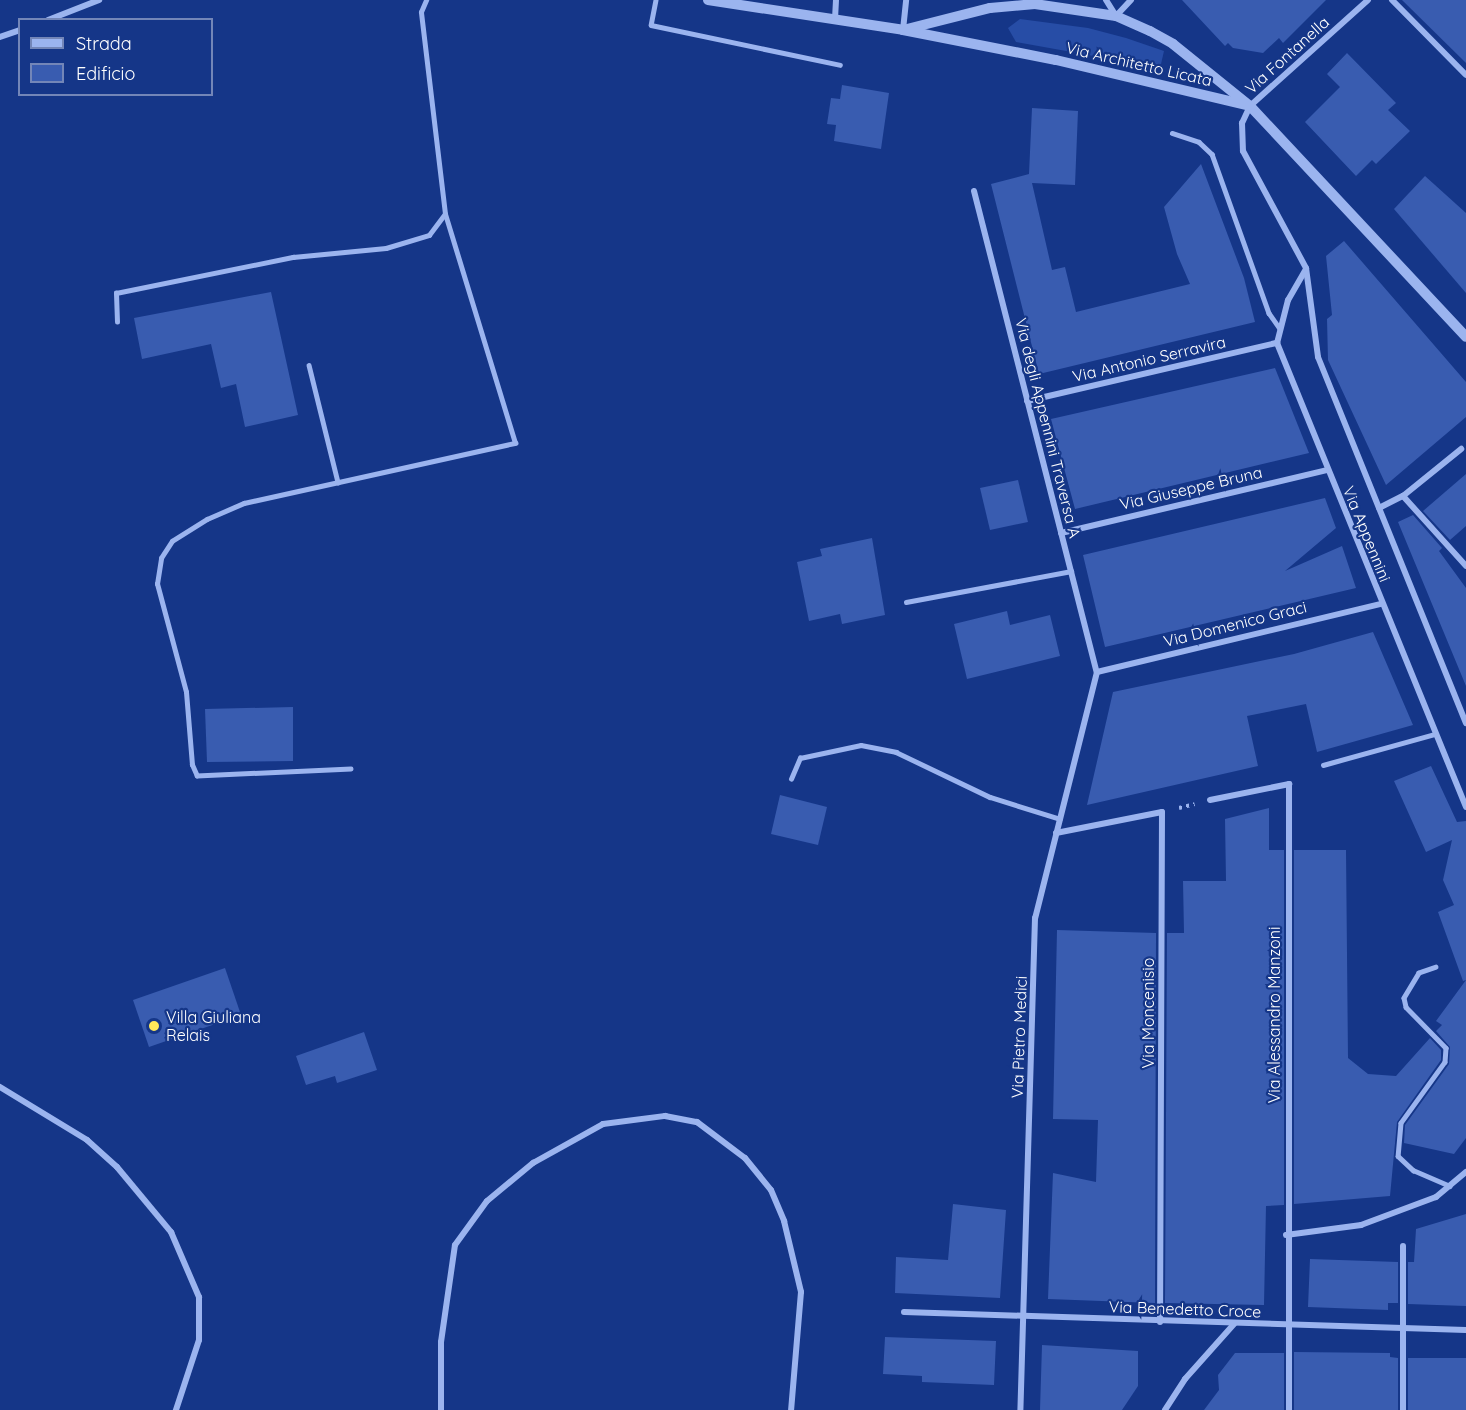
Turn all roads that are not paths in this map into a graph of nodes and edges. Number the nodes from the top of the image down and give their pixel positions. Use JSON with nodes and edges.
{"nodes":[{"id":1,"x":99,"y":0,"type":"edge"},
{"id":2,"x":426,"y":0,"type":"edge"},
{"id":3,"x":656,"y":0,"type":"edge"},
{"id":4,"x":708,"y":0,"type":"edge"},
{"id":5,"x":836,"y":0,"type":"edge"},
{"id":6,"x":906,"y":0,"type":"edge"},
{"id":7,"x":1106,"y":0,"type":"edge"},
{"id":8,"x":1131,"y":0,"type":"edge"},
{"id":9,"x":1368,"y":0,"type":"edge"},
{"id":10,"x":1392,"y":0,"type":"edge"},
{"id":11,"x":732,"y":1,"type":"edge"},
{"id":12,"x":1116,"y":15,"type":"junction"},
{"id":13,"x":53,"y":18,"type":"edge"},
{"id":14,"x":835,"y":19,"type":"junction"},
{"id":15,"x":903,"y":30,"type":"junction"},
{"id":16,"x":18,"y":31,"type":"edge"},
{"id":17,"x":1,"y":36,"type":"edge"},
{"id":18,"x":840,"y":65,"type":"dead end"},
{"id":19,"x":1466,"y":75,"type":"edge"},
{"id":20,"x":1250,"y":106,"type":"junction"},
{"id":21,"x":1172,"y":133,"type":"dead end"},
{"id":22,"x":974,"y":192,"type":"dead end"},
{"id":23,"x":445,"y":214,"type":"junction"},
{"id":24,"x":1306,"y":268,"type":"junction"},
{"id":25,"x":117,"y":322,"type":"dead end"},
{"id":26,"x":1280,"y":329,"type":"junction"},
{"id":27,"x":1466,"y":337,"type":"edge"},
{"id":28,"x":1277,"y":343,"type":"junction"},
{"id":29,"x":309,"y":365,"type":"dead end"},
{"id":30,"x":1027,"y":401,"type":"junction"},
{"id":31,"x":1461,"y":449,"type":"dead end"},
{"id":32,"x":1327,"y":470,"type":"junction"},
{"id":33,"x":338,"y":482,"type":"junction"},
{"id":34,"x":1403,"y":495,"type":"junction"},
{"id":35,"x":1379,"y":508,"type":"junction"},
{"id":36,"x":1061,"y":533,"type":"junction"},
{"id":37,"x":1466,"y":566,"type":"edge"},
{"id":38,"x":1071,"y":571,"type":"junction"},
{"id":39,"x":906,"y":602,"type":"dead end"},
{"id":40,"x":1380,"y":604,"type":"junction"},
{"id":41,"x":1097,"y":672,"type":"junction"},
{"id":42,"x":1466,"y":723,"type":"edge"},
{"id":43,"x":1436,"y":734,"type":"junction"},
{"id":44,"x":1323,"y":765,"type":"dead end"},
{"id":45,"x":351,"y":769,"type":"dead end"},
{"id":46,"x":792,"y":779,"type":"dead end"},
{"id":47,"x":1210,"y":800,"type":"road end"},
{"id":48,"x":1466,"y":807,"type":"edge"},
{"id":49,"x":1060,"y":819,"type":"junction"},
{"id":50,"x":1056,"y":833,"type":"junction"},
{"id":51,"x":1436,"y":967,"type":"dead end"},
{"id":52,"x":0,"y":1087,"type":"edge"},
{"id":53,"x":1466,"y":1172,"type":"edge"},
{"id":54,"x":1450,"y":1186,"type":"junction"},
{"id":55,"x":1286,"y":1235,"type":"junction"},
{"id":56,"x":1403,"y":1246,"type":"dead end"},
{"id":57,"x":904,"y":1312,"type":"dead end"},
{"id":58,"x":1024,"y":1316,"type":"junction"},
{"id":59,"x":1160,"y":1322,"type":"junction"},
{"id":60,"x":1234,"y":1324,"type":"junction"},
{"id":61,"x":1287,"y":1326,"type":"junction"},
{"id":62,"x":1403,"y":1328,"type":"junction"},
{"id":63,"x":1466,"y":1330,"type":"edge"},
{"id":64,"x":176,"y":1410,"type":"edge"},
{"id":65,"x":441,"y":1410,"type":"edge"},
{"id":66,"x":791,"y":1410,"type":"edge"},
{"id":67,"x":1020,"y":1410,"type":"edge"},
{"id":68,"x":1164,"y":1410,"type":"edge"},
{"id":69,"x":1289,"y":1410,"type":"edge"},
{"id":70,"x":1403,"y":1410,"type":"edge"}],
"edges":[{"from":1,"to":13,"type":"street"},
{"from":2,"to":23,"type":"lane"},
{"from":3,"to":18,"type":"lane"},
{"from":4,"to":11,"type":"street","name":"Via Architetto Licata"},
{"from":5,"to":14,"type":"street"},
{"from":6,"to":15,"type":"street"},
{"from":7,"to":12,"type":"street"},
{"from":8,"to":12,"type":"street"},
{"from":9,"to":20,"type":"street","name":"Via Fontanella"},
{"from":10,"to":19,"type":"street"},
{"from":11,"to":14,"type":"street","name":"Via Architetto Licata"},
{"from":12,"to":15,"type":"street"},
{"from":12,"to":20,"type":"street"},
{"from":14,"to":15,"type":"street","name":"Via Architetto Licata"},
{"from":15,"to":20,"type":"street","name":"Via Architetto Licata"},
{"from":16,"to":17,"type":"street"},
{"from":20,"to":24,"type":"street","name":"Via Appennini"},
{"from":20,"to":27,"type":"street"},
{"from":21,"to":26,"type":"lane"},
{"from":22,"to":30,"type":"street","name":"Via degli Appennini Traversa A"},
{"from":23,"to":25,"type":"lane"},
{"from":23,"to":33,"type":"lane"},
{"from":24,"to":26,"type":"street"},
{"from":24,"to":35,"type":"street","name":"Via Appennini"},
{"from":26,"to":28,"type":"street"},
{"from":28,"to":30,"type":"street","name":"Via Antonio Serravira"},
{"from":28,"to":32,"type":"street","name":"Via Appennini"},
{"from":29,"to":33,"type":"lane"},
{"from":30,"to":36,"type":"street","name":"Via degli Appennini Traversa A"},
{"from":31,"to":34,"type":"street"},
{"from":32,"to":36,"type":"street","name":"Via Giuseppe Bruna"},
{"from":32,"to":40,"type":"street","name":"Via Appennini"},
{"from":33,"to":45,"type":"lane"},
{"from":34,"to":35,"type":"street"},
{"from":34,"to":37,"type":"street"},
{"from":35,"to":42,"type":"street","name":"Via Appennini"},
{"from":36,"to":38,"type":"street","name":"Via degli Appennini Traversa A"},
{"from":38,"to":39,"type":"lane"},
{"from":38,"to":41,"type":"street","name":"Via degli Appennini Traversa A"},
{"from":40,"to":41,"type":"street","name":"Via Domenico Graci"},
{"from":40,"to":43,"type":"street","name":"Via Appennini"},
{"from":41,"to":49,"type":"street","name":"Via Pietro Medici"},
{"from":43,"to":44,"type":"lane"},
{"from":43,"to":48,"type":"street","name":"Via Appennini"},
{"from":46,"to":49,"type":"lane"},
{"from":47,"to":55,"type":"street","name":"Via Alessandro Manzoni"},
{"from":49,"to":50,"type":"street","name":"Via Pietro Medici"},
{"from":50,"to":58,"type":"street","name":"Via Pietro Medici"},
{"from":50,"to":59,"type":"street","name":"Via Moncenisio"},
{"from":51,"to":54,"type":"lane"},
{"from":52,"to":64,"type":"street"},
{"from":53,"to":54,"type":"street"},
{"from":54,"to":55,"type":"street"},
{"from":55,"to":61,"type":"street","name":"Via Alessandro Manzoni"},
{"from":56,"to":62,"type":"street"},
{"from":57,"to":58,"type":"street","name":"Via Benedetto Croce"},
{"from":58,"to":59,"type":"street","name":"Via Benedetto Croce"},
{"from":58,"to":67,"type":"street","name":"Via Pietro Medici"},
{"from":59,"to":60,"type":"street","name":"Via Benedetto Croce"},
{"from":60,"to":61,"type":"street","name":"Via Benedetto Croce"},
{"from":60,"to":68,"type":"street"},
{"from":61,"to":62,"type":"street","name":"Via Benedetto Croce"},
{"from":61,"to":69,"type":"street","name":"Via Alessandro Manzoni"},
{"from":62,"to":63,"type":"street","name":"Via Benedetto Croce"},
{"from":62,"to":70,"type":"street"},
{"from":65,"to":66,"type":"street"}]}
